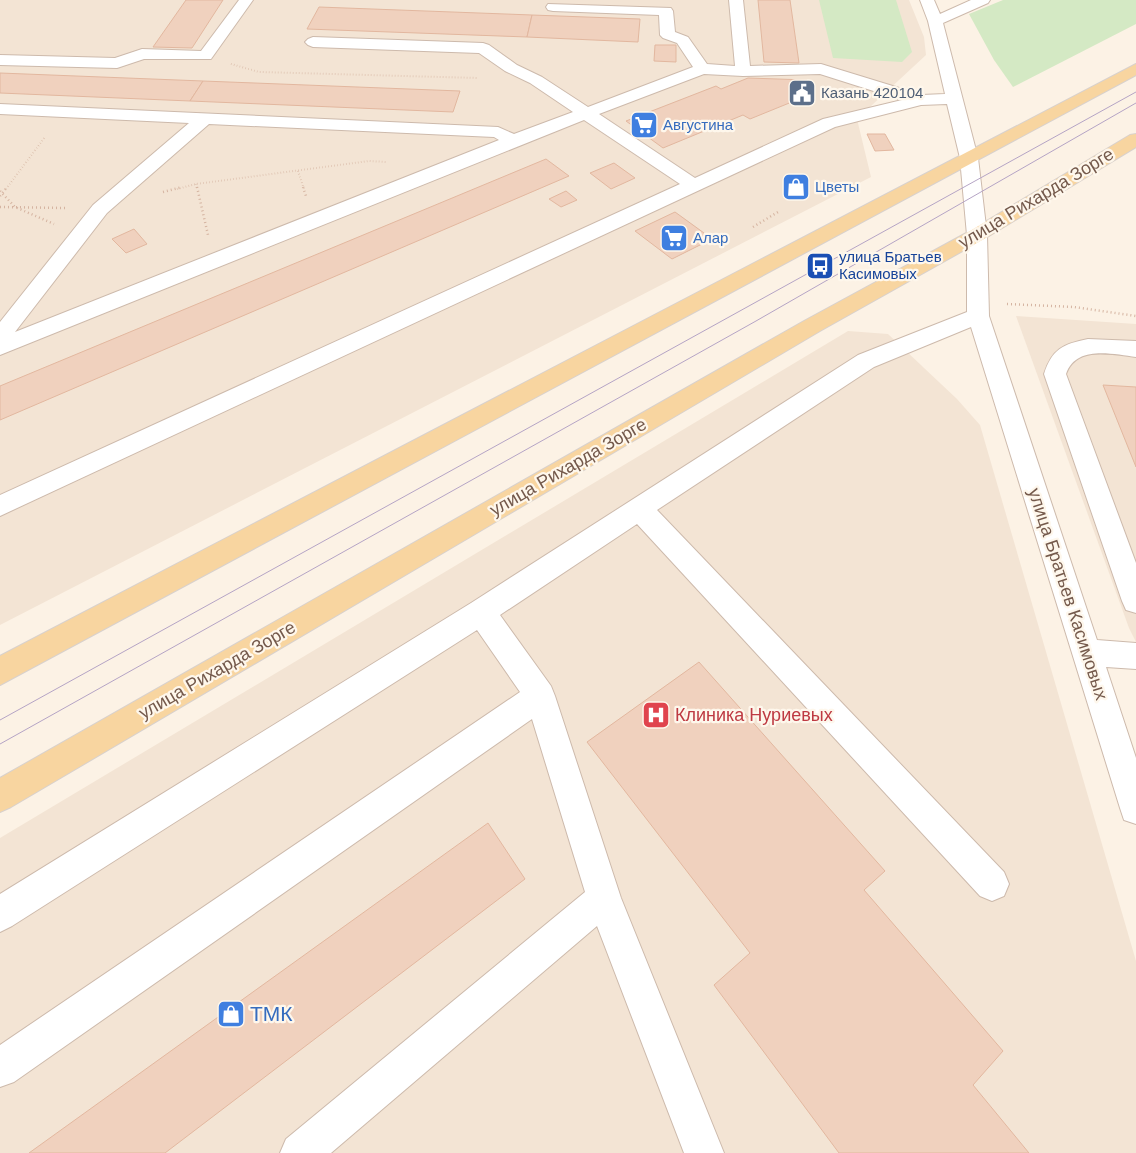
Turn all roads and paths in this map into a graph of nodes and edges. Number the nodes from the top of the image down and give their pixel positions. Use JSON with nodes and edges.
{"nodes":[{"id":1,"x":246,"y":0,"type":"edge"},
{"id":2,"x":736,"y":0,"type":"edge"},
{"id":3,"x":927,"y":0,"type":"edge"},
{"id":4,"x":983,"y":0,"type":"edge"},
{"id":5,"x":553,"y":7,"type":"dead end"},
{"id":6,"x":935,"y":21,"type":"junction"},
{"id":7,"x":313,"y":42,"type":"dead end"},
{"id":8,"x":205,"y":56,"type":"junction"},
{"id":9,"x":0,"y":60,"type":"edge"},
{"id":10,"x":702,"y":69,"type":"junction"},
{"id":11,"x":1136,"y":69,"type":"edge"},
{"id":12,"x":743,"y":71,"type":"junction"},
{"id":13,"x":536,"y":80,"type":"junction"},
{"id":14,"x":955,"y":99,"type":"junction"},
{"id":15,"x":921,"y":100,"type":"junction"},
{"id":16,"x":0,"y":109,"type":"edge"},
{"id":17,"x":64,"y":112,"type":"junction"},
{"id":18,"x":586,"y":114,"type":"junction"},
{"id":19,"x":204,"y":119,"type":"junction"},
{"id":20,"x":1136,"y":139,"type":"edge"},
{"id":21,"x":513,"y":141,"type":"junction"},
{"id":22,"x":969,"y":158,"type":"junction"},
{"id":23,"x":388,"y":162,"type":"dead end"},
{"id":24,"x":196,"y":184,"type":"junction"},
{"id":25,"x":694,"y":185,"type":"junction"},
{"id":26,"x":159,"y":192,"type":"dead end"},
{"id":27,"x":1,"y":193,"type":"edge"},
{"id":28,"x":0,"y":207,"type":"edge"},
{"id":29,"x":15,"y":207,"type":"junction"},
{"id":30,"x":100,"y":208,"type":"junction"},
{"id":31,"x":778,"y":212,"type":"dead end"},
{"id":32,"x":753,"y":227,"type":"dead end"},
{"id":33,"x":80,"y":235,"type":"junction"},
{"id":34,"x":977,"y":235,"type":"junction"},
{"id":35,"x":215,"y":261,"type":"junction"},
{"id":36,"x":1006,"y":304,"type":"dead end"},
{"id":37,"x":978,"y":316,"type":"junction"},
{"id":38,"x":1136,"y":316,"type":"edge"},
{"id":39,"x":0,"y":337,"type":"edge"},
{"id":40,"x":0,"y":347,"type":"edge"},
{"id":41,"x":1136,"y":349,"type":"edge"},
{"id":42,"x":0,"y":506,"type":"edge"},
{"id":43,"x":640,"y":510,"type":"junction"},
{"id":44,"x":1136,"y":601,"type":"edge"},
{"id":45,"x":481,"y":612,"type":"junction"},
{"id":46,"x":1087,"y":652,"type":"junction"},
{"id":47,"x":1136,"y":656,"type":"edge"},
{"id":48,"x":0,"y":671,"type":"edge"},
{"id":49,"x":540,"y":696,"type":"junction"},
{"id":50,"x":0,"y":796,"type":"edge"},
{"id":51,"x":1136,"y":808,"type":"edge"},
{"id":52,"x":992,"y":884,"type":"dead end"},
{"id":53,"x":604,"y":898,"type":"junction"},
{"id":54,"x":0,"y":914,"type":"edge"},
{"id":55,"x":0,"y":1068,"type":"edge"},
{"id":56,"x":300,"y":1153,"type":"edge"},
{"id":57,"x":704,"y":1153,"type":"edge"}],
"edges":[{"from":1,"to":8,"type":"street"},
{"from":2,"to":12,"type":"street"},
{"from":3,"to":6,"type":"street"},
{"from":4,"to":6,"type":"street"},
{"from":5,"to":10,"type":"street"},
{"from":6,"to":14,"type":"street"},
{"from":7,"to":13,"type":"street"},
{"from":8,"to":9,"type":"street"},
{"from":8,"to":13,"type":"path"},
{"from":10,"to":12,"type":"street"},
{"from":10,"to":18,"type":"street"},
{"from":11,"to":22,"type":"main road"},
{"from":12,"to":15,"type":"street"},
{"from":13,"to":18,"type":"street"},
{"from":14,"to":15,"type":"street"},
{"from":14,"to":22,"type":"street"},
{"from":15,"to":25,"type":"street"},
{"from":16,"to":17,"type":"street"},
{"from":17,"to":19,"type":"street"},
{"from":17,"to":27,"type":"path"},
{"from":18,"to":21,"type":"street"},
{"from":18,"to":25,"type":"street"},
{"from":19,"to":21,"type":"street"},
{"from":19,"to":30,"type":"street"},
{"from":20,"to":34,"type":"main road","name":"улица Рихарда Зорге"},
{"from":21,"to":35,"type":"street"},
{"from":22,"to":34,"type":"street","name":"улица Братьев Касимовых"},
{"from":22,"to":48,"type":"main road"},
{"from":23,"to":24,"type":"path"},
{"from":24,"to":26,"type":"path"},
{"from":24,"to":35,"type":"path"},
{"from":25,"to":42,"type":"street"},
{"from":27,"to":29,"type":"path"},
{"from":28,"to":29,"type":"path"},
{"from":29,"to":30,"type":"path"},
{"from":29,"to":33,"type":"path"},
{"from":30,"to":33,"type":"street"},
{"from":31,"to":32,"type":"path"},
{"from":33,"to":39,"type":"street"},
{"from":34,"to":37,"type":"street","name":"улица Братьев Касимовых"},
{"from":34,"to":50,"type":"main road","name":"улица Рихарда Зорге"},
{"from":35,"to":40,"type":"street"},
{"from":36,"to":38,"type":"path"},
{"from":37,"to":43,"type":"street"},
{"from":37,"to":46,"type":"street","name":"улица Братьев Касимовых"},
{"from":41,"to":44,"type":"street"},
{"from":43,"to":45,"type":"street"},
{"from":43,"to":52,"type":"street"},
{"from":45,"to":49,"type":"street"},
{"from":45,"to":54,"type":"street"},
{"from":46,"to":47,"type":"street"},
{"from":46,"to":51,"type":"street","name":"улица Братьев Касимовых"},
{"from":49,"to":53,"type":"street"},
{"from":49,"to":55,"type":"street"},
{"from":53,"to":56,"type":"street"},
{"from":53,"to":57,"type":"street"}]}
